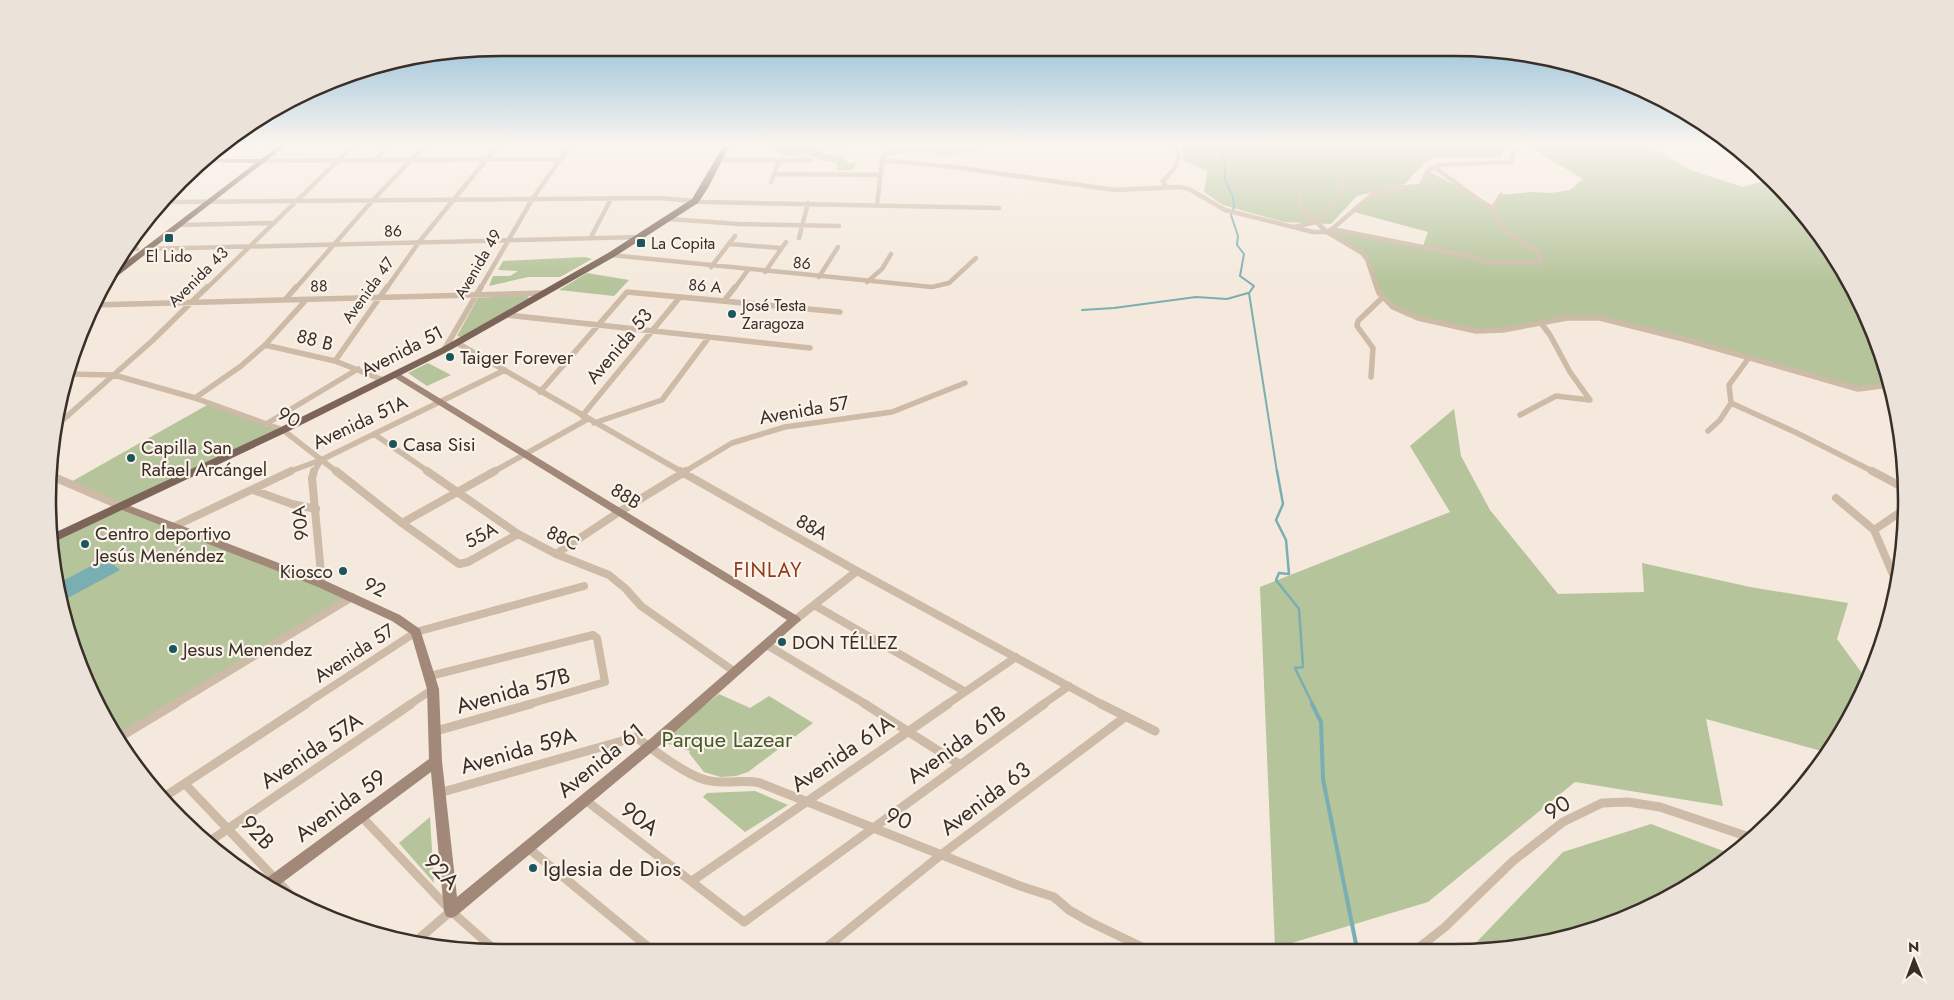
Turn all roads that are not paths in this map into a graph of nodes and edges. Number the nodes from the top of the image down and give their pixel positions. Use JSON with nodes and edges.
{"nodes":[{"id":1,"x":215,"y":190,"type":"edge"},
{"id":2,"x":225,"y":190,"type":"edge"},
{"id":3,"x":307,"y":190,"type":"edge"},
{"id":4,"x":383,"y":190,"type":"edge"},
{"id":5,"x":462,"y":190,"type":"edge"},
{"id":6,"x":539,"y":190,"type":"edge"},
{"id":7,"x":704,"y":190,"type":"edge"},
{"id":8,"x":879,"y":190,"type":"edge"},
{"id":9,"x":1113,"y":190,"type":"edge"},
{"id":10,"x":1140,"y":190,"type":"edge"},
{"id":11,"x":1190,"y":190,"type":"edge"},
{"id":12,"x":1300,"y":190,"type":"edge"},
{"id":13,"x":1342,"y":190,"type":"edge"},
{"id":14,"x":1388,"y":190,"type":"edge"},
{"id":15,"x":1463,"y":190,"type":"edge"},
{"id":16,"x":1501,"y":195,"type":"dead end"},
{"id":17,"x":454,"y":199,"type":"junction"},
{"id":18,"x":532,"y":199,"type":"junction"},
{"id":19,"x":611,"y":199,"type":"junction"},
{"id":20,"x":373,"y":200,"type":"junction"},
{"id":21,"x":200,"y":201,"type":"junction"},
{"id":22,"x":210,"y":201,"type":"junction"},
{"id":23,"x":295,"y":201,"type":"junction"},
{"id":24,"x":694,"y":201,"type":"junction"},
{"id":25,"x":171,"y":202,"type":"edge"},
{"id":26,"x":808,"y":203,"type":"junction"},
{"id":27,"x":877,"y":205,"type":"junction"},
{"id":28,"x":999,"y":208,"type":"dead end"},
{"id":29,"x":1493,"y":210,"type":"junction"},
{"id":30,"x":670,"y":220,"type":"junction"},
{"id":31,"x":1316,"y":222,"type":"junction"},
{"id":32,"x":271,"y":223,"type":"junction"},
{"id":33,"x":802,"y":224,"type":"junction"},
{"id":34,"x":179,"y":225,"type":"junction"},
{"id":35,"x":839,"y":226,"type":"dead end"},
{"id":36,"x":1291,"y":227,"type":"junction"},
{"id":37,"x":1330,"y":231,"type":"junction"},
{"id":38,"x":735,"y":236,"type":"dead end"},
{"id":39,"x":591,"y":237,"type":"junction"},
{"id":40,"x":640,"y":237,"type":"junction"},
{"id":41,"x":799,"y":238,"type":"dead end"},
{"id":42,"x":507,"y":240,"type":"junction"},
{"id":43,"x":419,"y":242,"type":"junction"},
{"id":44,"x":786,"y":242,"type":"dead end"},
{"id":45,"x":730,"y":244,"type":"junction"},
{"id":46,"x":333,"y":245,"type":"junction"},
{"id":47,"x":248,"y":247,"type":"junction"},
{"id":48,"x":781,"y":248,"type":"junction"},
{"id":49,"x":838,"y":248,"type":"dead end"},
{"id":50,"x":134,"y":249,"type":"edge"},
{"id":51,"x":137,"y":249,"type":"junction"},
{"id":52,"x":146,"y":249,"type":"junction"},
{"id":53,"x":131,"y":254,"type":"edge"},
{"id":54,"x":891,"y":254,"type":"dead end"},
{"id":55,"x":611,"y":255,"type":"junction"},
{"id":56,"x":976,"y":258,"type":"dead end"},
{"id":57,"x":711,"y":267,"type":"junction"},
{"id":58,"x":122,"y":268,"type":"edge"},
{"id":59,"x":748,"y":270,"type":"junction"},
{"id":60,"x":765,"y":272,"type":"junction"},
{"id":61,"x":819,"y":277,"type":"junction"},
{"id":62,"x":867,"y":282,"type":"junction"},
{"id":63,"x":545,"y":292,"type":"junction"},
{"id":64,"x":476,"y":295,"type":"junction"},
{"id":65,"x":680,"y":297,"type":"junction"},
{"id":66,"x":1383,"y":297,"type":"junction"},
{"id":67,"x":379,"y":298,"type":"junction"},
{"id":68,"x":285,"y":300,"type":"junction"},
{"id":69,"x":306,"y":300,"type":"junction"},
{"id":70,"x":724,"y":301,"type":"junction"},
{"id":71,"x":191,"y":303,"type":"junction"},
{"id":72,"x":102,"y":305,"type":"edge"},
{"id":73,"x":840,"y":312,"type":"dead end"},
{"id":74,"x":507,"y":315,"type":"junction"},
{"id":75,"x":1541,"y":323,"type":"junction"},
{"id":76,"x":598,"y":325,"type":"junction"},
{"id":77,"x":653,"y":331,"type":"junction"},
{"id":78,"x":709,"y":337,"type":"junction"},
{"id":79,"x":457,"y":343,"type":"junction"},
{"id":80,"x":265,"y":345,"type":"junction"},
{"id":81,"x":810,"y":348,"type":"dead end"},
{"id":82,"x":444,"y":350,"type":"junction"},
{"id":83,"x":1748,"y":359,"type":"junction"},
{"id":84,"x":335,"y":361,"type":"junction"},
{"id":85,"x":358,"y":370,"type":"junction"},
{"id":86,"x":505,"y":370,"type":"junction"},
{"id":87,"x":74,"y":374,"type":"edge"},
{"id":88,"x":395,"y":374,"type":"junction"},
{"id":89,"x":114,"y":375,"type":"junction"},
{"id":90,"x":1371,"y":377,"type":"dead end"},
{"id":91,"x":383,"y":380,"type":"junction"},
{"id":92,"x":965,"y":383,"type":"dead end"},
{"id":93,"x":1883,"y":386,"type":"edge"},
{"id":94,"x":540,"y":392,"type":"junction"},
{"id":95,"x":195,"y":398,"type":"junction"},
{"id":96,"x":440,"y":402,"type":"junction"},
{"id":97,"x":1730,"y":404,"type":"junction"},
{"id":98,"x":1520,"y":415,"type":"dead end"},
{"id":99,"x":64,"y":416,"type":"edge"},
{"id":100,"x":68,"y":416,"type":"junction"},
{"id":101,"x":64,"y":419,"type":"edge"},
{"id":102,"x":588,"y":419,"type":"junction"},
{"id":103,"x":266,"y":424,"type":"junction"},
{"id":104,"x":283,"y":430,"type":"junction"},
{"id":105,"x":1708,"y":431,"type":"dead end"},
{"id":106,"x":374,"y":434,"type":"junction"},
{"id":107,"x":525,"y":455,"type":"junction"},
{"id":108,"x":321,"y":460,"type":"junction"},
{"id":109,"x":683,"y":473,"type":"junction"},
{"id":110,"x":57,"y":478,"type":"edge"},
{"id":111,"x":1897,"y":485,"type":"edge"},
{"id":112,"x":253,"y":490,"type":"junction"},
{"id":113,"x":458,"y":492,"type":"junction"},
{"id":114,"x":1836,"y":498,"type":"dead end"},
{"id":115,"x":121,"y":506,"type":"junction"},
{"id":116,"x":316,"y":508,"type":"junction"},
{"id":117,"x":619,"y":512,"type":"junction"},
{"id":118,"x":1898,"y":514,"type":"edge"},
{"id":119,"x":402,"y":523,"type":"junction"},
{"id":120,"x":173,"y":527,"type":"junction"},
{"id":121,"x":1874,"y":530,"type":"junction"},
{"id":122,"x":518,"y":534,"type":"junction"},
{"id":123,"x":58,"y":535,"type":"edge"},
{"id":124,"x":556,"y":554,"type":"junction"},
{"id":125,"x":459,"y":564,"type":"joint"},
{"id":126,"x":857,"y":572,"type":"junction"},
{"id":127,"x":1891,"y":573,"type":"edge"},
{"id":128,"x":322,"y":584,"type":"junction"},
{"id":129,"x":584,"y":586,"type":"dead end"},
{"id":130,"x":352,"y":597,"type":"junction"},
{"id":131,"x":814,"y":605,"type":"junction"},
{"id":132,"x":795,"y":620,"type":"junction"},
{"id":133,"x":416,"y":632,"type":"junction"},
{"id":134,"x":767,"y":644,"type":"junction"},
{"id":135,"x":1016,"y":657,"type":"junction"},
{"id":136,"x":736,"y":672,"type":"junction"},
{"id":137,"x":430,"y":676,"type":"junction"},
{"id":138,"x":1069,"y":686,"type":"junction"},
{"id":139,"x":433,"y":689,"type":"junction"},
{"id":140,"x":964,"y":691,"type":"junction"},
{"id":141,"x":1125,"y":717,"type":"junction"},
{"id":142,"x":908,"y":730,"type":"junction"},
{"id":143,"x":436,"y":731,"type":"junction"},
{"id":144,"x":1155,"y":731,"type":"dead end"},
{"id":145,"x":124,"y":735,"type":"edge"},
{"id":146,"x":636,"y":736,"type":"joint"},
{"id":147,"x":648,"y":748,"type":"junction"},
{"id":148,"x":436,"y":761,"type":"junction"},
{"id":149,"x":959,"y":764,"type":"junction"},
{"id":150,"x":185,"y":784,"type":"junction"},
{"id":151,"x":439,"y":793,"type":"junction"},
{"id":152,"x":168,"y":795,"type":"edge"},
{"id":153,"x":584,"y":799,"type":"junction"},
{"id":154,"x":805,"y":801,"type":"junction"},
{"id":155,"x":361,"y":816,"type":"junction"},
{"id":156,"x":229,"y":828,"type":"junction"},
{"id":157,"x":874,"y":828,"type":"junction"},
{"id":158,"x":1745,"y":836,"type":"edge"},
{"id":159,"x":213,"y":839,"type":"edge"},
{"id":160,"x":527,"y":848,"type":"junction"},
{"id":161,"x":942,"y":854,"type":"junction"},
{"id":162,"x":271,"y":880,"type":"edge"},
{"id":163,"x":692,"y":880,"type":"junction"},
{"id":164,"x":272,"y":881,"type":"edge"},
{"id":165,"x":451,"y":911,"type":"junction"},
{"id":166,"x":744,"y":922,"type":"joint"},
{"id":167,"x":421,"y":936,"type":"edge"},
{"id":168,"x":487,"y":944,"type":"edge"},
{"id":169,"x":644,"y":944,"type":"edge"},
{"id":170,"x":830,"y":944,"type":"edge"},
{"id":171,"x":1136,"y":944,"type":"edge"},
{"id":172,"x":1423,"y":944,"type":"edge"}],
"edges":[{"from":1,"to":21,"type":"main road"},
{"from":2,"to":22,"type":"main road"},
{"from":3,"to":23,"type":"street","name":"Avenida 43"},
{"from":4,"to":20,"type":"street"},
{"from":5,"to":17,"type":"street","name":"Avenida 47"},
{"from":6,"to":18,"type":"street","name":"Avenida 49"},
{"from":7,"to":24,"type":"main road","name":"Avenida 51"},
{"from":8,"to":27,"type":"street"},
{"from":9,"to":10,"type":"street"},
{"from":11,"to":36,"type":"street"},
{"from":12,"to":31,"type":"street"},
{"from":13,"to":31,"type":"street"},
{"from":14,"to":37,"type":"street"},
{"from":15,"to":29,"type":"street"},
{"from":16,"to":29,"type":"street"},
{"from":17,"to":18,"type":"street"},
{"from":17,"to":20,"type":"street"},
{"from":17,"to":43,"type":"street","name":"Avenida 47"},
{"from":18,"to":19,"type":"street"},
{"from":18,"to":42,"type":"street","name":"Avenida 49"},
{"from":19,"to":24,"type":"street"},
{"from":19,"to":39,"type":"street"},
{"from":20,"to":23,"type":"street"},
{"from":20,"to":46,"type":"street"},
{"from":21,"to":22,"type":"street"},
{"from":21,"to":25,"type":"street"},
{"from":21,"to":51,"type":"main road"},
{"from":22,"to":23,"type":"street"},
{"from":22,"to":34,"type":"main road"},
{"from":23,"to":32,"type":"street","name":"Avenida 43"},
{"from":24,"to":26,"type":"street"},
{"from":24,"to":30,"type":"main road","name":"Avenida 51"},
{"from":26,"to":27,"type":"street"},
{"from":26,"to":33,"type":"street"},
{"from":27,"to":28,"type":"street"},
{"from":29,"to":37,"type":"street"},
{"from":30,"to":33,"type":"street"},
{"from":30,"to":40,"type":"main road","name":"Avenida 51"},
{"from":31,"to":36,"type":"street"},
{"from":31,"to":37,"type":"street"},
{"from":32,"to":34,"type":"street"},
{"from":32,"to":47,"type":"street","name":"Avenida 43"},
{"from":33,"to":35,"type":"street"},
{"from":33,"to":41,"type":"street"},
{"from":34,"to":52,"type":"main road"},
{"from":36,"to":37,"type":"street"},
{"from":37,"to":66,"type":"street"},
{"from":38,"to":45,"type":"street"},
{"from":39,"to":40,"type":"street","name":"86"},
{"from":39,"to":42,"type":"street","name":"86"},
{"from":40,"to":55,"type":"main road","name":"Avenida 51"},
{"from":42,"to":43,"type":"street","name":"86"},
{"from":42,"to":64,"type":"street","name":"Avenida 49"},
{"from":43,"to":46,"type":"street","name":"86"},
{"from":43,"to":67,"type":"street","name":"Avenida 47"},
{"from":44,"to":48,"type":"street"},
{"from":45,"to":48,"type":"street"},
{"from":45,"to":57,"type":"street"},
{"from":46,"to":47,"type":"street","name":"86"},
{"from":46,"to":68,"type":"street"},
{"from":47,"to":52,"type":"street","name":"86"},
{"from":47,"to":71,"type":"street","name":"Avenida 43"},
{"from":48,"to":60,"type":"street"},
{"from":49,"to":61,"type":"street"},
{"from":50,"to":51,"type":"street"},
{"from":51,"to":53,"type":"main road"},
{"from":52,"to":58,"type":"main road"},
{"from":54,"to":62,"type":"street"},
{"from":55,"to":57,"type":"street","name":"86"},
{"from":55,"to":63,"type":"main road","name":"Avenida 51"},
{"from":56,"to":62,"type":"street","name":"86"},
{"from":57,"to":59,"type":"street","name":"86"},
{"from":59,"to":60,"type":"street","name":"86"},
{"from":59,"to":70,"type":"street"},
{"from":60,"to":61,"type":"street","name":"86"},
{"from":61,"to":62,"type":"street","name":"86"},
{"from":63,"to":64,"type":"street","name":"88"},
{"from":63,"to":74,"type":"main road","name":"Avenida 51"},
{"from":64,"to":67,"type":"street","name":"88"},
{"from":64,"to":82,"type":"street","name":"Avenida 49"},
{"from":65,"to":70,"type":"street","name":"86 A"},
{"from":65,"to":76,"type":"street","name":"86 A"},
{"from":65,"to":77,"type":"street","name":"Avenida 53"},
{"from":66,"to":75,"type":"street"},
{"from":66,"to":90,"type":"street"},
{"from":67,"to":69,"type":"street","name":"88"},
{"from":67,"to":84,"type":"street","name":"Avenida 47"},
{"from":68,"to":69,"type":"street","name":"88"},
{"from":68,"to":71,"type":"street","name":"88"},
{"from":69,"to":80,"type":"street"},
{"from":70,"to":73,"type":"street","name":"86 A"},
{"from":71,"to":72,"type":"street","name":"88"},
{"from":71,"to":89,"type":"street","name":"Avenida 43"},
{"from":74,"to":76,"type":"street"},
{"from":74,"to":79,"type":"main road","name":"Avenida 51"},
{"from":75,"to":83,"type":"street"},
{"from":75,"to":98,"type":"street"},
{"from":76,"to":77,"type":"street"},
{"from":76,"to":94,"type":"street"},
{"from":77,"to":78,"type":"street"},
{"from":77,"to":102,"type":"street","name":"Avenida 53"},
{"from":78,"to":81,"type":"street"},
{"from":78,"to":102,"type":"street"},
{"from":79,"to":82,"type":"main road","name":"Avenida 51"},
{"from":79,"to":86,"type":"street","name":"88A"},
{"from":80,"to":84,"type":"street","name":"88 B"},
{"from":80,"to":95,"type":"street"},
{"from":82,"to":88,"type":"main road","name":"Avenida 51"},
{"from":83,"to":93,"type":"street"},
{"from":83,"to":97,"type":"street"},
{"from":84,"to":85,"type":"street","name":"88 B"},
{"from":85,"to":91,"type":"street","name":"88 B"},
{"from":85,"to":103,"type":"street"},
{"from":86,"to":94,"type":"street","name":"88A"},
{"from":86,"to":96,"type":"street","name":"Avenida 51A"},
{"from":87,"to":89,"type":"street","name":"90"},
{"from":88,"to":91,"type":"main road","name":"Avenida 51"},
{"from":88,"to":96,"type":"street"},
{"from":89,"to":95,"type":"street","name":"90"},
{"from":89,"to":100,"type":"street","name":"Avenida 43"},
{"from":91,"to":104,"type":"main road","name":"Avenida 51"},
{"from":92,"to":109,"type":"street","name":"Avenida 57"},
{"from":94,"to":102,"type":"street","name":"88A"},
{"from":95,"to":103,"type":"street","name":"90"},
{"from":96,"to":106,"type":"street","name":"Avenida 51A"},
{"from":96,"to":107,"type":"street","name":"88B"},
{"from":97,"to":105,"type":"street"},
{"from":97,"to":111,"type":"street"},
{"from":99,"to":100,"type":"street"},
{"from":100,"to":101,"type":"street","name":"Avenida 43"},
{"from":102,"to":107,"type":"street","name":"Avenida 53"},
{"from":102,"to":109,"type":"street","name":"88A"},
{"from":103,"to":104,"type":"street","name":"90"},
{"from":104,"to":108,"type":"street","name":"90"},
{"from":104,"to":115,"type":"main road","name":"Avenida 51"},
{"from":106,"to":108,"type":"street","name":"Avenida 51A"},
{"from":106,"to":113,"type":"street","name":"88C"},
{"from":107,"to":113,"type":"street","name":"Avenida 53"},
{"from":107,"to":117,"type":"street","name":"88B"},
{"from":108,"to":112,"type":"street","name":"Avenida 51A"},
{"from":108,"to":116,"type":"street","name":"90A"},
{"from":108,"to":119,"type":"street","name":"90"},
{"from":109,"to":117,"type":"street","name":"Avenida 57"},
{"from":109,"to":126,"type":"street","name":"88A"},
{"from":110,"to":115,"type":"street","name":"92"},
{"from":112,"to":116,"type":"street"},
{"from":112,"to":120,"type":"street","name":"Avenida 51A"},
{"from":113,"to":119,"type":"street","name":"Avenida 53"},
{"from":113,"to":122,"type":"street","name":"88C"},
{"from":114,"to":121,"type":"street"},
{"from":115,"to":120,"type":"street","name":"92"},
{"from":115,"to":123,"type":"main road","name":"Avenida 51"},
{"from":116,"to":128,"type":"street","name":"90A"},
{"from":117,"to":124,"type":"street","name":"Avenida 57"},
{"from":117,"to":132,"type":"street","name":"88B"},
{"from":118,"to":121,"type":"street"},
{"from":119,"to":125,"type":"street","name":"90"},
{"from":120,"to":128,"type":"street","name":"92"},
{"from":121,"to":127,"type":"street"},
{"from":122,"to":124,"type":"street","name":"88C"},
{"from":122,"to":125,"type":"street","name":"55A"},
{"from":124,"to":136,"type":"street","name":"88C"},
{"from":126,"to":131,"type":"street","name":"Avenida 61"},
{"from":126,"to":135,"type":"street","name":"88A"},
{"from":128,"to":130,"type":"street","name":"92"},
{"from":129,"to":133,"type":"street","name":"Avenida 57"},
{"from":130,"to":133,"type":"street","name":"92"},
{"from":130,"to":145,"type":"street"},
{"from":131,"to":132,"type":"street","name":"Avenida 61"},
{"from":131,"to":140,"type":"street"},
{"from":132,"to":134,"type":"street","name":"Avenida 61"},
{"from":133,"to":137,"type":"street"},
{"from":133,"to":150,"type":"street","name":"Avenida 57"},
{"from":134,"to":136,"type":"street","name":"Avenida 61"},
{"from":134,"to":142,"type":"street"},
{"from":135,"to":138,"type":"street","name":"88A"},
{"from":135,"to":140,"type":"street","name":"Avenida 61A"},
{"from":136,"to":147,"type":"street","name":"Avenida 61"},
{"from":137,"to":139,"type":"street"},
{"from":137,"to":143,"type":"street","name":"Avenida 57B"},
{"from":138,"to":141,"type":"street","name":"88A"},
{"from":138,"to":149,"type":"street","name":"Avenida 61B"},
{"from":139,"to":143,"type":"street"},
{"from":139,"to":156,"type":"street","name":"Avenida 57A"},
{"from":140,"to":142,"type":"street","name":"Avenida 61A"},
{"from":141,"to":144,"type":"street","name":"88A"},
{"from":141,"to":161,"type":"street","name":"Avenida 63"},
{"from":142,"to":149,"type":"street"},
{"from":142,"to":154,"type":"street","name":"Avenida 61A"},
{"from":143,"to":148,"type":"street"},
{"from":146,"to":147,"type":"street","name":"90"},
{"from":146,"to":151,"type":"street","name":"Avenida 59A"},
{"from":147,"to":153,"type":"street","name":"Avenida 61"},
{"from":147,"to":154,"type":"street","name":"90"},
{"from":148,"to":151,"type":"street"},
{"from":148,"to":155,"type":"street","name":"Avenida 59"},
{"from":149,"to":157,"type":"street","name":"Avenida 61B"},
{"from":150,"to":152,"type":"street","name":"Avenida 57"},
{"from":150,"to":156,"type":"street","name":"92B"},
{"from":151,"to":165,"type":"street"},
{"from":153,"to":160,"type":"street","name":"Avenida 61"},
{"from":153,"to":163,"type":"street","name":"90A"},
{"from":154,"to":157,"type":"street","name":"90"},
{"from":154,"to":163,"type":"street","name":"Avenida 61A"},
{"from":155,"to":164,"type":"street","name":"Avenida 59"},
{"from":155,"to":165,"type":"street","name":"92A"},
{"from":156,"to":159,"type":"street","name":"Avenida 57A"},
{"from":156,"to":162,"type":"street","name":"92B"},
{"from":157,"to":161,"type":"street","name":"90"},
{"from":157,"to":166,"type":"street","name":"Avenida 61B"},
{"from":158,"to":172,"type":"street","name":"90"},
{"from":160,"to":165,"type":"street","name":"Avenida 61"},
{"from":160,"to":169,"type":"street"},
{"from":161,"to":170,"type":"street","name":"Avenida 63"},
{"from":161,"to":171,"type":"street","name":"90"},
{"from":163,"to":166,"type":"street","name":"90A"},
{"from":165,"to":167,"type":"street","name":"Avenida 61"},
{"from":165,"to":168,"type":"street","name":"92A"}]}
